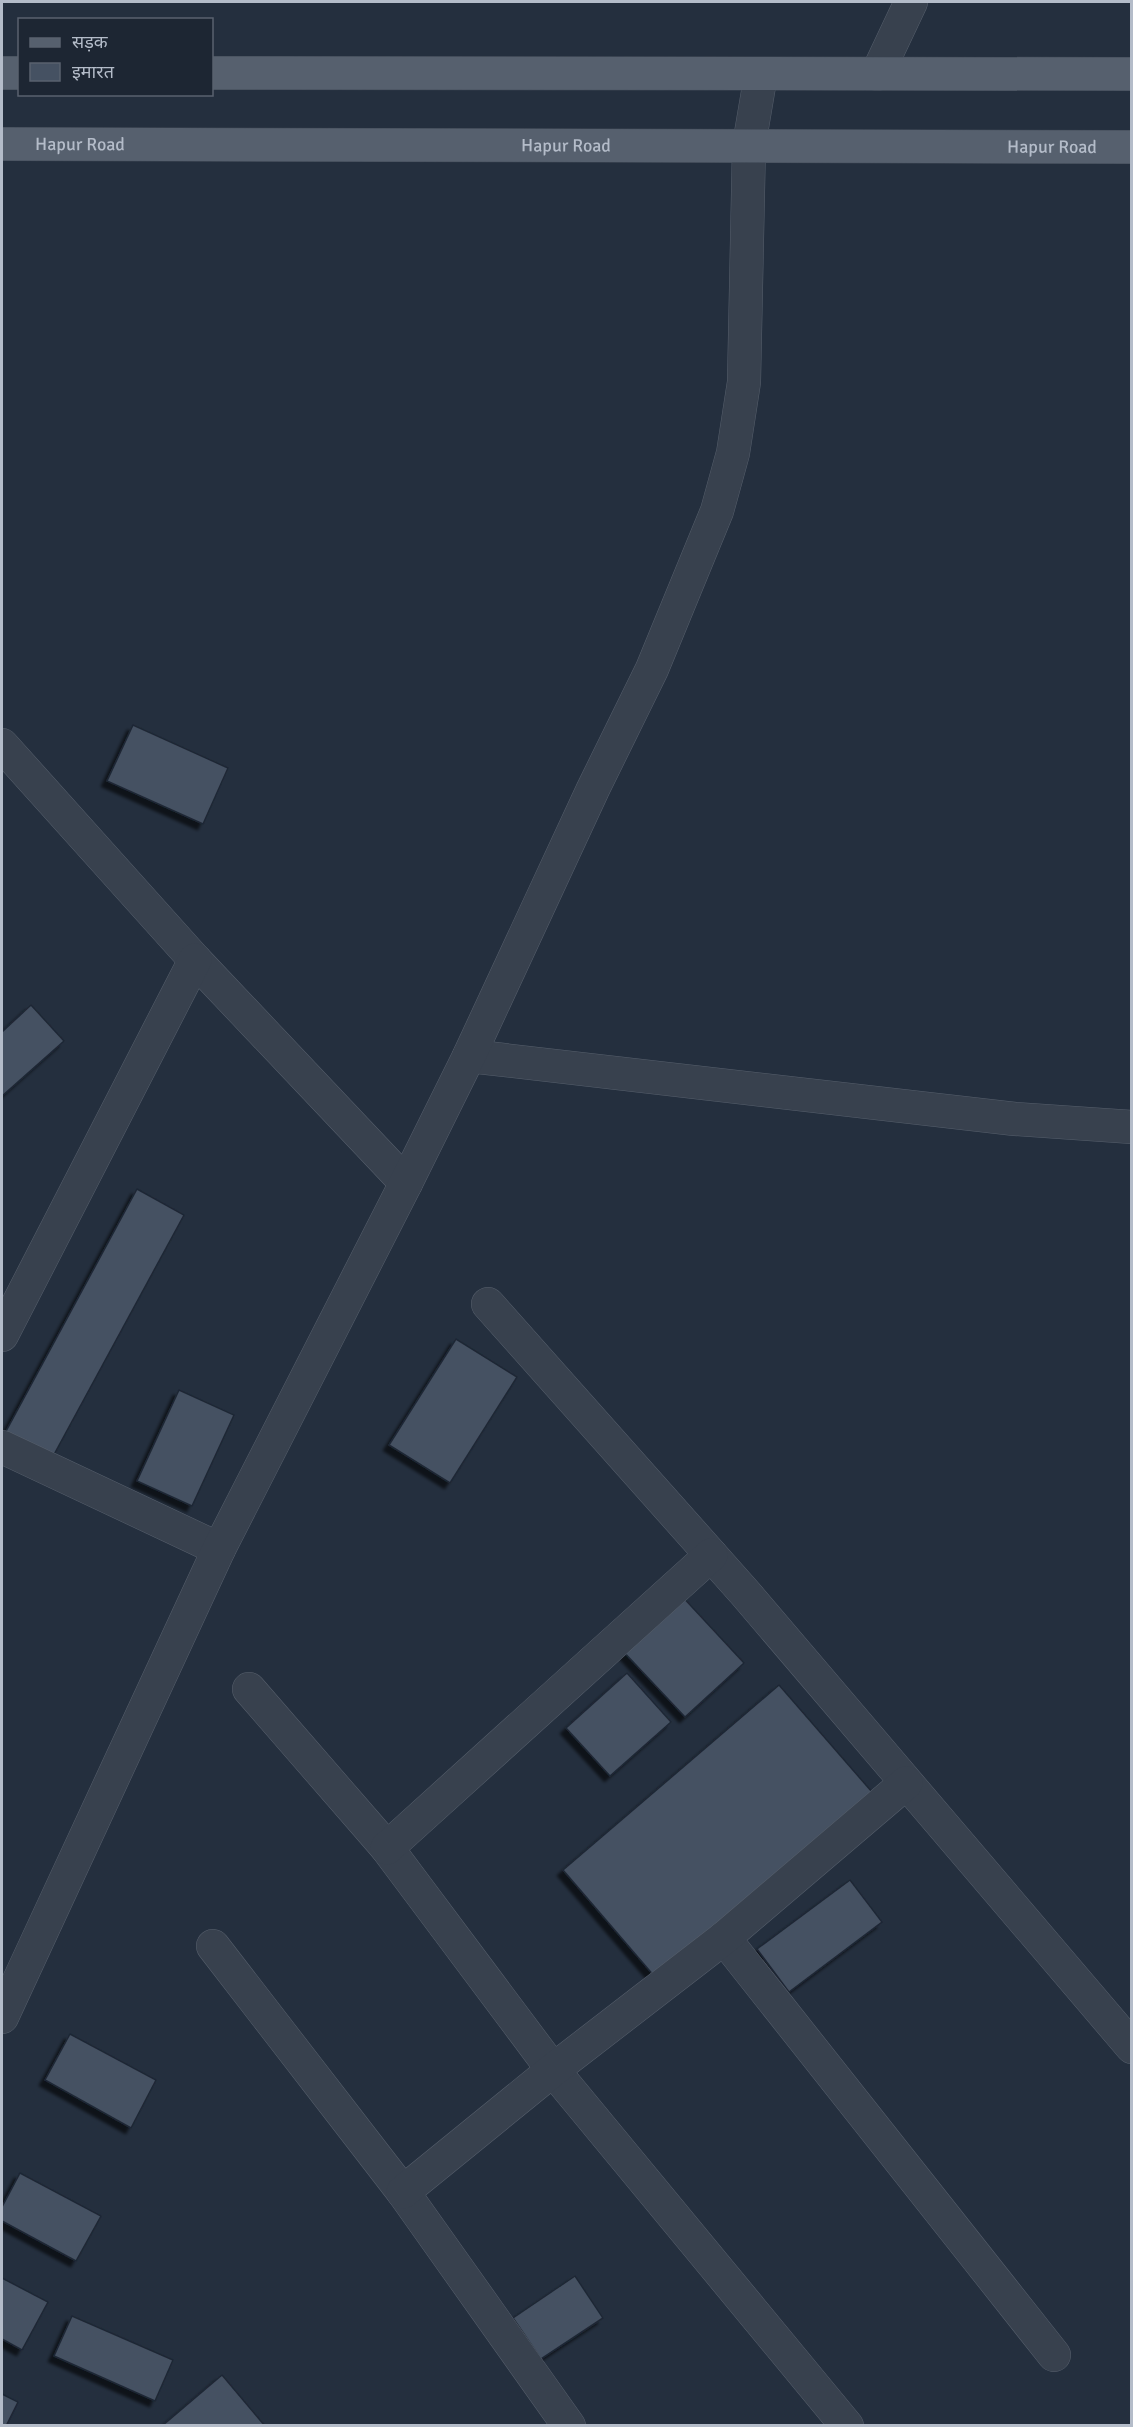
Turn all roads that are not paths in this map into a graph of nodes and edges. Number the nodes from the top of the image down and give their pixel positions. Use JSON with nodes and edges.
{"nodes":[{"id":1,"x":910,"y":2,"type":"edge"},
{"id":2,"x":2,"y":73,"type":"edge"},
{"id":3,"x":18,"y":73,"type":"edge"},
{"id":4,"x":213,"y":73,"type":"edge"},
{"id":5,"x":761,"y":74,"type":"junction"},
{"id":6,"x":877,"y":74,"type":"junction"},
{"id":7,"x":1131,"y":74,"type":"edge"},
{"id":8,"x":2,"y":144,"type":"edge"},
{"id":9,"x":748,"y":145,"type":"junction"},
{"id":10,"x":1131,"y":147,"type":"edge"},
{"id":11,"x":2,"y":745,"type":"edge"},
{"id":12,"x":195,"y":960,"type":"junction"},
{"id":13,"x":469,"y":1056,"type":"junction"},
{"id":14,"x":1131,"y":1127,"type":"edge"},
{"id":15,"x":406,"y":1183,"type":"junction"},
{"id":16,"x":488,"y":1304,"type":"dead end"},
{"id":17,"x":2,"y":1335,"type":"edge"},
{"id":18,"x":2,"y":1448,"type":"edge"},
{"id":19,"x":219,"y":1550,"type":"junction"},
{"id":20,"x":711,"y":1555,"type":"junction"},
{"id":21,"x":249,"y":1689,"type":"dead end"},
{"id":22,"x":906,"y":1783,"type":"junction"},
{"id":23,"x":387,"y":1848,"type":"junction"},
{"id":24,"x":724,"y":1938,"type":"junction"},
{"id":25,"x":213,"y":1946,"type":"dead end"},
{"id":26,"x":2,"y":2018,"type":"edge"},
{"id":27,"x":1131,"y":2047,"type":"edge"},
{"id":28,"x":553,"y":2070,"type":"junction"},
{"id":29,"x":403,"y":2192,"type":"junction"},
{"id":30,"x":1054,"y":2355,"type":"dead end"},
{"id":31,"x":569,"y":2426,"type":"edge"},
{"id":32,"x":847,"y":2426,"type":"edge"}],
"edges":[{"from":1,"to":6,"type":"street"},
{"from":2,"to":3,"type":"main road"},
{"from":4,"to":5,"type":"main road"},
{"from":5,"to":6,"type":"main road"},
{"from":5,"to":9,"type":"street"},
{"from":6,"to":7,"type":"main road"},
{"from":8,"to":9,"type":"main road","name":"Hapur Road"},
{"from":9,"to":10,"type":"main road","name":"Hapur Road"},
{"from":9,"to":13,"type":"street"},
{"from":11,"to":12,"type":"street"},
{"from":12,"to":15,"type":"street"},
{"from":12,"to":17,"type":"street"},
{"from":13,"to":14,"type":"street"},
{"from":13,"to":15,"type":"street"},
{"from":15,"to":19,"type":"street"},
{"from":16,"to":20,"type":"street"},
{"from":18,"to":19,"type":"street"},
{"from":19,"to":26,"type":"street"},
{"from":20,"to":22,"type":"street"},
{"from":20,"to":23,"type":"street"},
{"from":21,"to":23,"type":"street"},
{"from":22,"to":24,"type":"street"},
{"from":22,"to":27,"type":"street"},
{"from":23,"to":28,"type":"street"},
{"from":24,"to":28,"type":"street"},
{"from":24,"to":30,"type":"street"},
{"from":25,"to":29,"type":"street"},
{"from":28,"to":29,"type":"street"},
{"from":28,"to":32,"type":"street"},
{"from":29,"to":31,"type":"street"}]}
